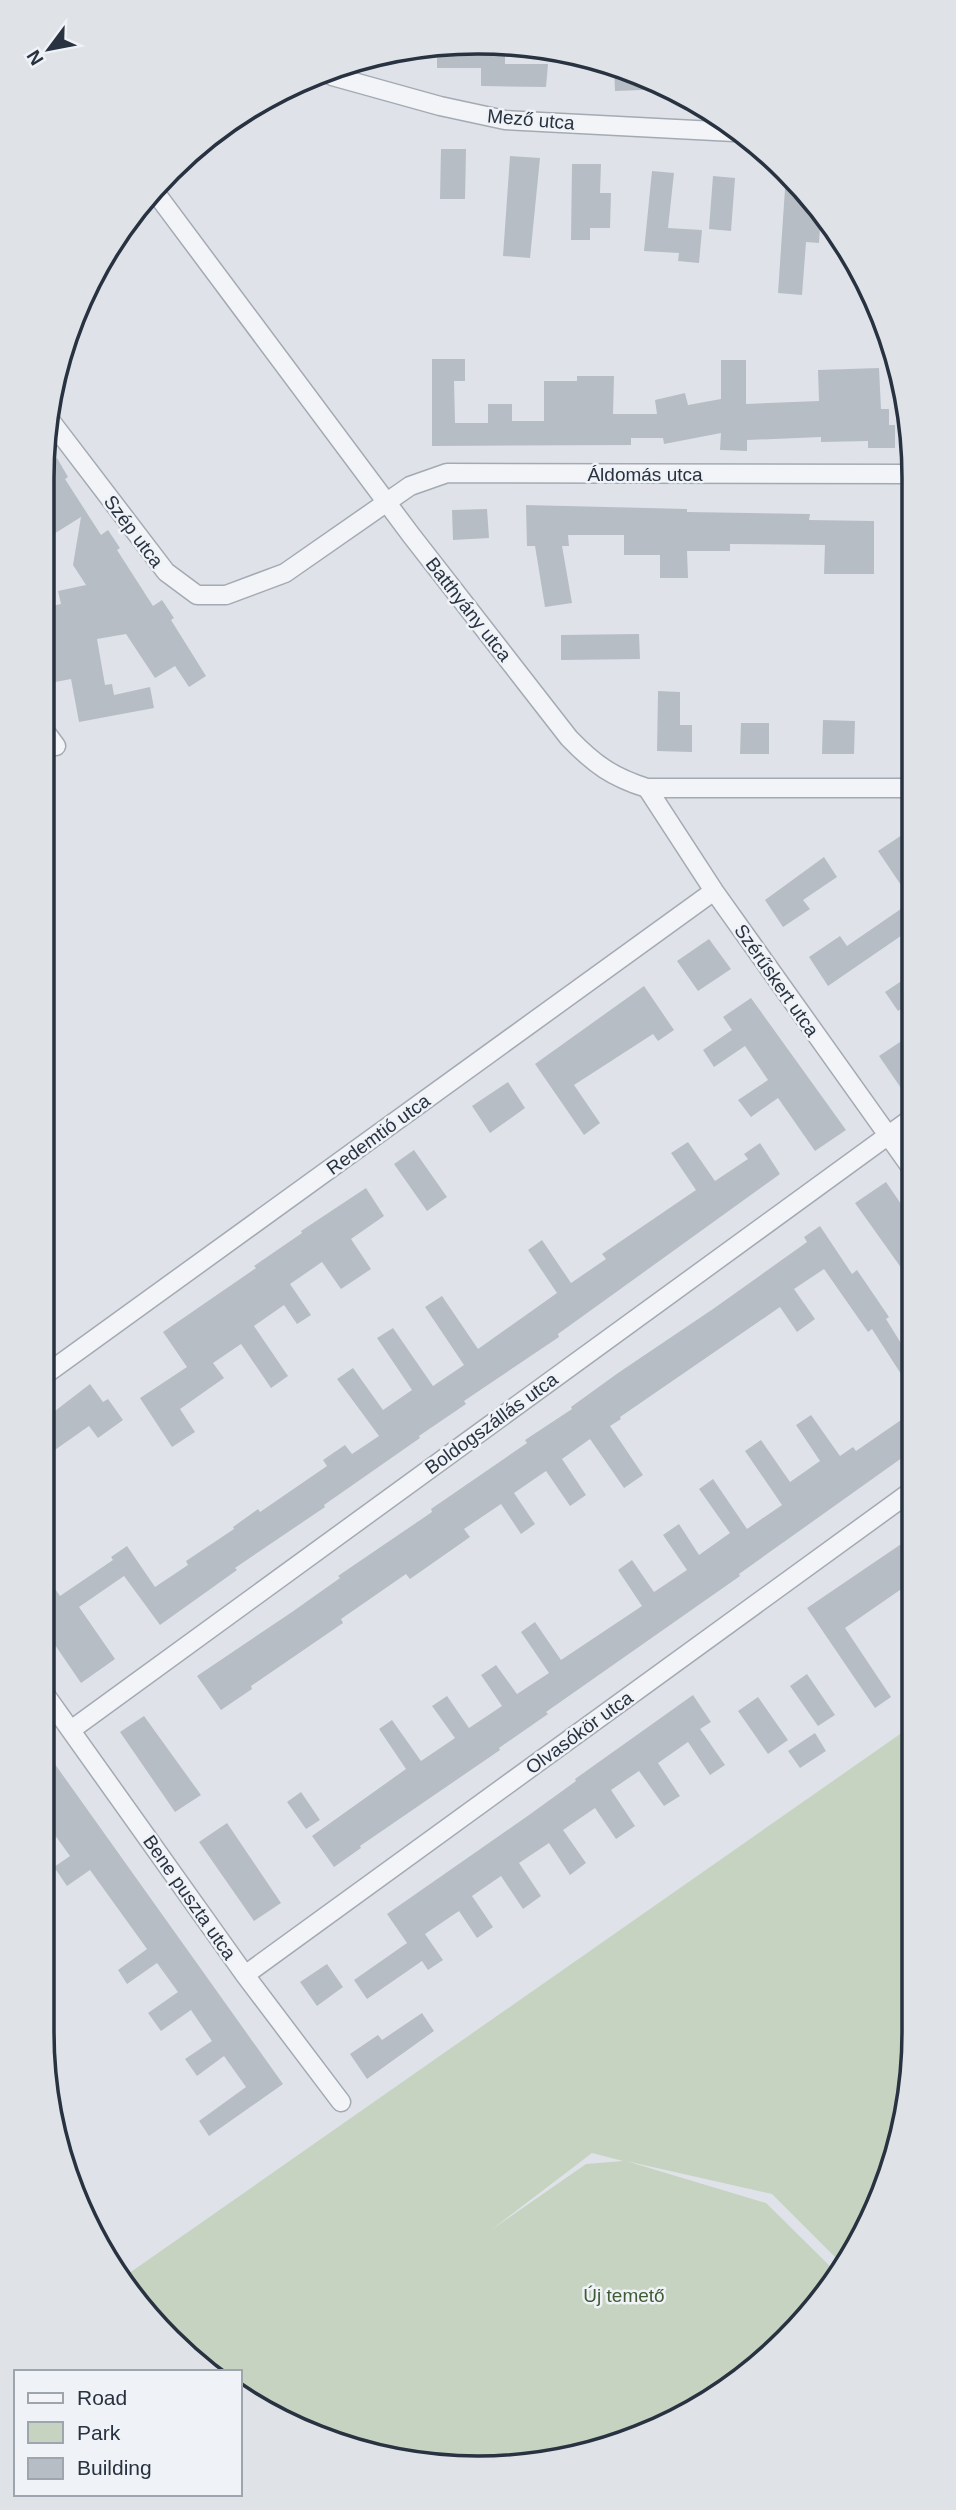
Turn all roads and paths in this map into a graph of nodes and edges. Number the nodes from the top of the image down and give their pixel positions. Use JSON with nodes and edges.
{"nodes":[{"id":1,"x":339,"y":78,"type":"edge"},
{"id":2,"x":721,"y":131,"type":"edge"},
{"id":3,"x":160,"y":198,"type":"edge"},
{"id":4,"x":57,"y":430,"type":"edge"},
{"id":5,"x":902,"y":474,"type":"edge"},
{"id":6,"x":388,"y":503,"type":"junction"},
{"id":7,"x":54,"y":743,"type":"edge"},
{"id":8,"x":56,"y":746,"type":"dead end"},
{"id":9,"x":647,"y":788,"type":"junction"},
{"id":10,"x":902,"y":788,"type":"edge"},
{"id":11,"x":714,"y":891,"type":"junction"},
{"id":12,"x":902,"y":1125,"type":"edge"},
{"id":13,"x":888,"y":1135,"type":"junction"},
{"id":14,"x":902,"y":1155,"type":"edge"},
{"id":15,"x":54,"y":1368,"type":"edge"},
{"id":16,"x":902,"y":1498,"type":"edge"},
{"id":17,"x":54,"y":1707,"type":"edge"},
{"id":18,"x":71,"y":1730,"type":"junction"},
{"id":19,"x":245,"y":1975,"type":"junction"},
{"id":20,"x":341,"y":2102,"type":"dead end"}],
"edges":[{"from":1,"to":2,"type":"street","name":"Mező utca"},
{"from":3,"to":6,"type":"street","name":"Batthyány utca"},
{"from":4,"to":6,"type":"street","name":"Szép utca"},
{"from":5,"to":6,"type":"street","name":"Áldomás utca"},
{"from":6,"to":9,"type":"street","name":"Batthyány utca"},
{"from":7,"to":8,"type":"street"},
{"from":9,"to":10,"type":"street","name":"Batthyány utca"},
{"from":9,"to":11,"type":"street","name":"Szérűskert utca"},
{"from":11,"to":13,"type":"street","name":"Szérűskert utca"},
{"from":11,"to":15,"type":"street","name":"Redemtió utca"},
{"from":12,"to":13,"type":"street","name":"Boldogszállás utca"},
{"from":13,"to":14,"type":"street","name":"Szérűskert utca"},
{"from":13,"to":18,"type":"street","name":"Boldogszállás utca"},
{"from":16,"to":19,"type":"street","name":"Olvasókör utca"},
{"from":17,"to":18,"type":"street","name":"Bene puszta utca"},
{"from":18,"to":19,"type":"street","name":"Bene puszta utca"},
{"from":19,"to":20,"type":"street","name":"Bene puszta utca"}]}
